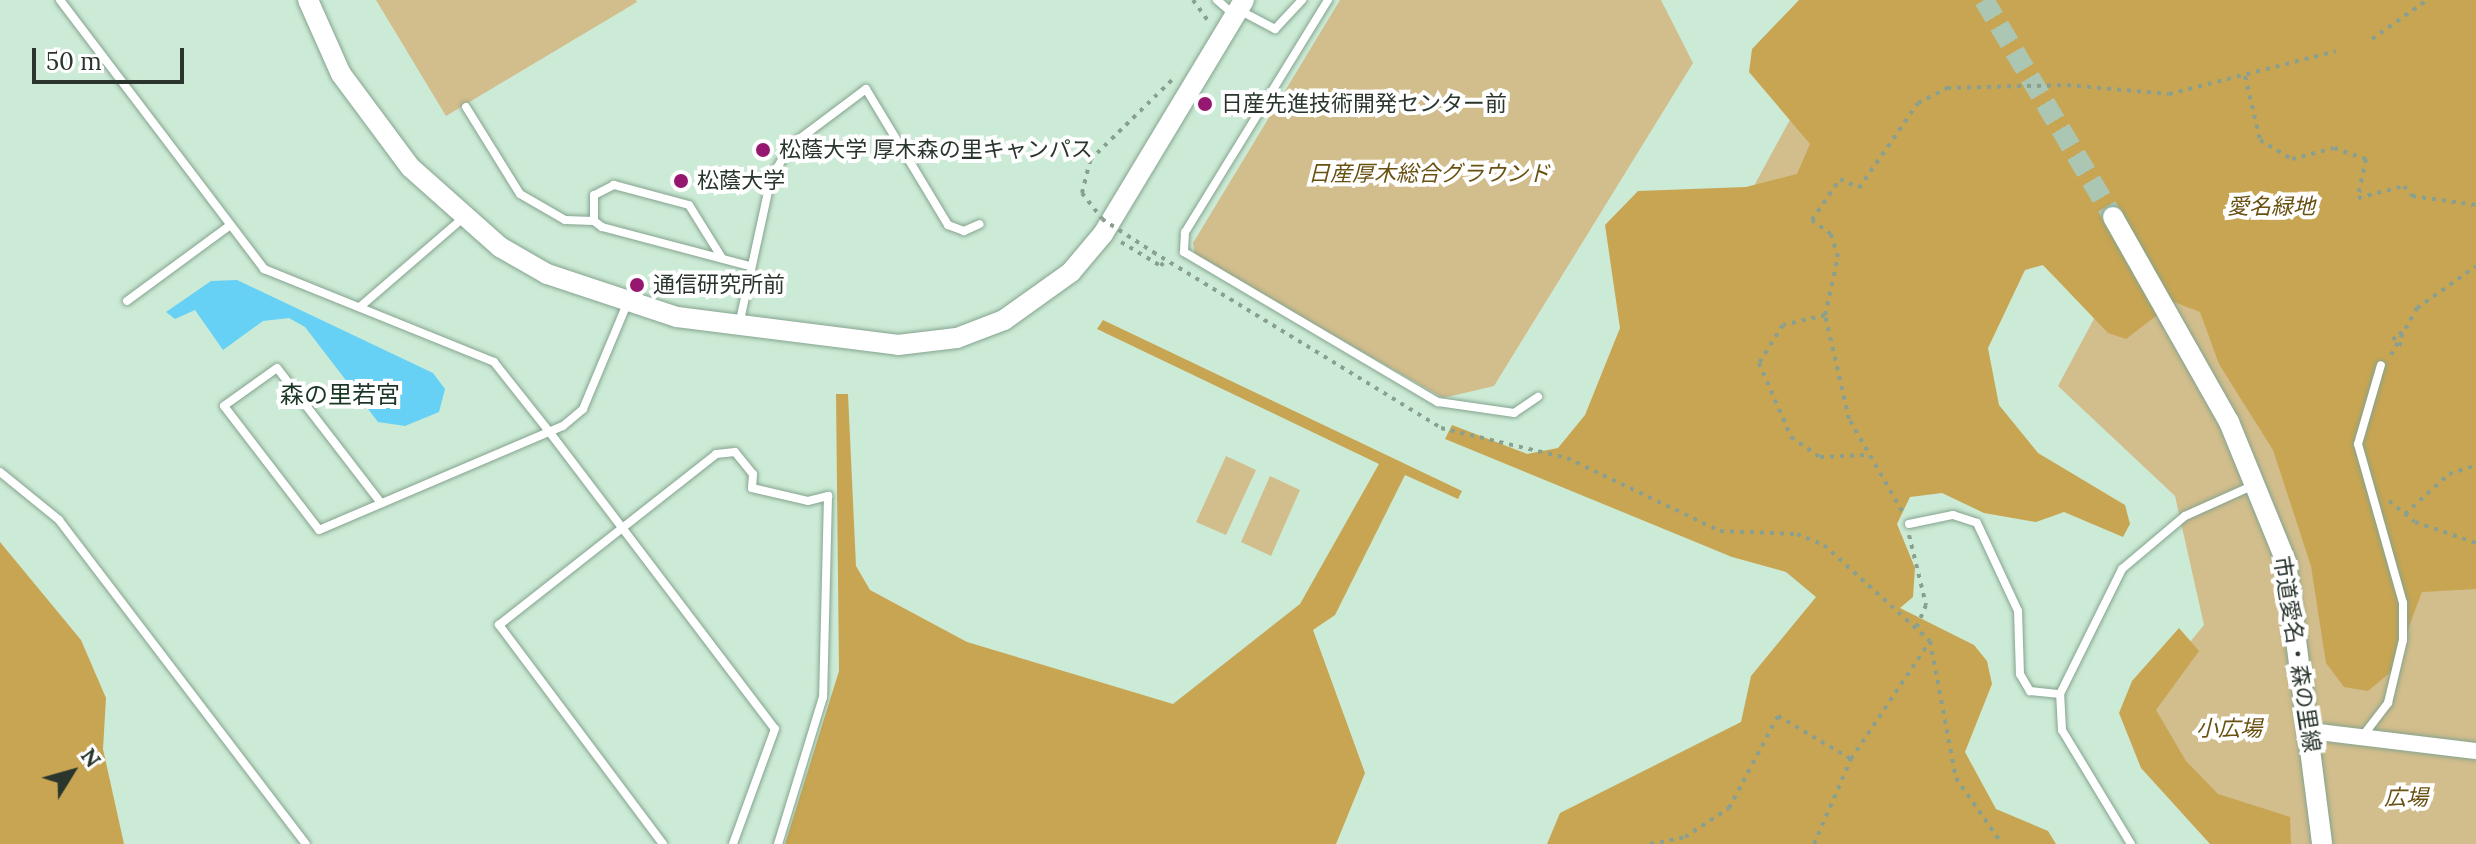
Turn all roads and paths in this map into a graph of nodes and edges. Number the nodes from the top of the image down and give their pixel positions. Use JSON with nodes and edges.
{"nodes":[{"id":1,"x":60,"y":0,"type":"edge"},
{"id":2,"x":308,"y":0,"type":"edge"},
{"id":3,"x":1193,"y":0,"type":"edge"},
{"id":4,"x":1217,"y":0,"type":"edge"},
{"id":5,"x":1302,"y":0,"type":"edge"},
{"id":6,"x":1328,"y":0,"type":"edge"},
{"id":7,"x":2427,"y":0,"type":"edge"},
{"id":8,"x":1239,"y":8,"type":"edge"},
{"id":9,"x":1212,"y":25,"type":"dead end"},
{"id":10,"x":2372,"y":39,"type":"dead end"},
{"id":11,"x":2336,"y":51,"type":"dead end"},
{"id":12,"x":2245,"y":76,"type":"junction"},
{"id":13,"x":1178,"y":77,"type":"dead end"},
{"id":14,"x":466,"y":107,"type":"dead end"},
{"id":15,"x":2476,"y":205,"type":"edge"},
{"id":16,"x":2113,"y":217,"type":"tunnel mouth"},
{"id":17,"x":463,"y":218,"type":"junction"},
{"id":18,"x":594,"y":221,"type":"junction"},
{"id":19,"x":980,"y":224,"type":"dead end"},
{"id":20,"x":229,"y":226,"type":"junction"},
{"id":21,"x":1117,"y":240,"type":"dead end"},
{"id":22,"x":1153,"y":252,"type":"dead end"},
{"id":23,"x":722,"y":258,"type":"junction"},
{"id":24,"x":1165,"y":260,"type":"dead end"},
{"id":25,"x":750,"y":266,"type":"junction"},
{"id":26,"x":2476,"y":266,"type":"edge"},
{"id":27,"x":127,"y":301,"type":"dead end"},
{"id":28,"x":627,"y":304,"type":"junction"},
{"id":29,"x":361,"y":306,"type":"junction"},
{"id":30,"x":1825,"y":315,"type":"junction"},
{"id":31,"x":738,"y":325,"type":"junction"},
{"id":32,"x":2406,"y":337,"type":"junction"},
{"id":33,"x":2402,"y":345,"type":"junction"},
{"id":34,"x":2381,"y":365,"type":"joint"},
{"id":35,"x":1538,"y":397,"type":"dead end"},
{"id":36,"x":551,"y":434,"type":"junction"},
{"id":37,"x":1550,"y":452,"type":"dead end"},
{"id":38,"x":1867,"y":455,"type":"junction"},
{"id":39,"x":2476,"y":465,"type":"edge"},
{"id":40,"x":0,"y":472,"type":"edge"},
{"id":41,"x":2259,"y":483,"type":"junction"},
{"id":42,"x":2369,"y":484,"type":"junction"},
{"id":43,"x":381,"y":503,"type":"junction"},
{"id":44,"x":2405,"y":514,"type":"junction"},
{"id":45,"x":1909,"y":524,"type":"junction"},
{"id":46,"x":622,"y":528,"type":"junction"},
{"id":47,"x":2476,"y":543,"type":"edge"},
{"id":48,"x":1916,"y":628,"type":"junction"},
{"id":49,"x":1930,"y":641,"type":"junction"},
{"id":50,"x":2060,"y":694,"type":"junction"},
{"id":51,"x":2310,"y":731,"type":"junction"},
{"id":52,"x":2361,"y":737,"type":"junction"},
{"id":53,"x":2476,"y":751,"type":"edge"},
{"id":54,"x":1851,"y":759,"type":"junction"},
{"id":55,"x":306,"y":844,"type":"edge"},
{"id":56,"x":663,"y":844,"type":"edge"},
{"id":57,"x":733,"y":844,"type":"edge"},
{"id":58,"x":778,"y":844,"type":"edge"},
{"id":59,"x":1650,"y":844,"type":"edge"},
{"id":60,"x":1814,"y":844,"type":"edge"},
{"id":61,"x":2002,"y":844,"type":"edge"},
{"id":62,"x":2131,"y":844,"type":"edge"},
{"id":63,"x":2322,"y":844,"type":"edge"}],
"edges":[{"from":1,"to":20,"type":"lane"},
{"from":2,"to":17,"type":"street"},
{"from":3,"to":9,"type":"path"},
{"from":4,"to":8,"type":"lane"},
{"from":5,"to":8,"type":"lane"},
{"from":6,"to":35,"type":"lane"},
{"from":7,"to":10,"type":"path"},
{"from":8,"to":31,"type":"street"},
{"from":11,"to":12,"type":"path"},
{"from":12,"to":15,"type":"path"},
{"from":12,"to":30,"type":"path"},
{"from":13,"to":22,"type":"path","bridge":true},
{"from":14,"to":18,"type":"lane"},
{"from":16,"to":41,"type":"street","name":"市道愛名・森の里線"},
{"from":17,"to":28,"type":"street"},
{"from":17,"to":29,"type":"lane"},
{"from":18,"to":23,"type":"lane"},
{"from":18,"to":23,"type":"lane"},
{"from":19,"to":25,"type":"lane"},
{"from":20,"to":27,"type":"lane"},
{"from":20,"to":29,"type":"lane"},
{"from":21,"to":24,"type":"path"},
{"from":23,"to":25,"type":"lane"},
{"from":25,"to":31,"type":"lane"},
{"from":26,"to":32,"type":"path"},
{"from":28,"to":31,"type":"street"},
{"from":28,"to":36,"type":"lane"},
{"from":29,"to":36,"type":"lane"},
{"from":30,"to":38,"type":"path"},
{"from":30,"to":38,"type":"path"},
{"from":32,"to":33,"type":"path"},
{"from":32,"to":33,"type":"path"},
{"from":33,"to":34,"type":"path"},
{"from":34,"to":42,"type":"lane"},
{"from":36,"to":43,"type":"lane"},
{"from":36,"to":46,"type":"lane"},
{"from":37,"to":48,"type":"path"},
{"from":38,"to":45,"type":"path"},
{"from":39,"to":44,"type":"path"},
{"from":40,"to":55,"type":"lane"},
{"from":41,"to":50,"type":"lane"},
{"from":41,"to":51,"type":"street","name":"市道愛名・森の里線"},
{"from":42,"to":44,"type":"path"},
{"from":42,"to":52,"type":"lane"},
{"from":43,"to":43,"type":"lane"},
{"from":44,"to":47,"type":"path"},
{"from":45,"to":48,"type":"path"},
{"from":45,"to":50,"type":"lane"},
{"from":46,"to":56,"type":"lane"},
{"from":46,"to":57,"type":"lane"},
{"from":46,"to":58,"type":"lane"},
{"from":48,"to":49,"type":"path"},
{"from":49,"to":54,"type":"path"},
{"from":49,"to":61,"type":"path"},
{"from":50,"to":62,"type":"lane"},
{"from":51,"to":52,"type":"street"},
{"from":51,"to":63,"type":"street","name":"市道愛名・森の里線"},
{"from":52,"to":53,"type":"street"},
{"from":54,"to":59,"type":"path"},
{"from":54,"to":60,"type":"path"}]}
